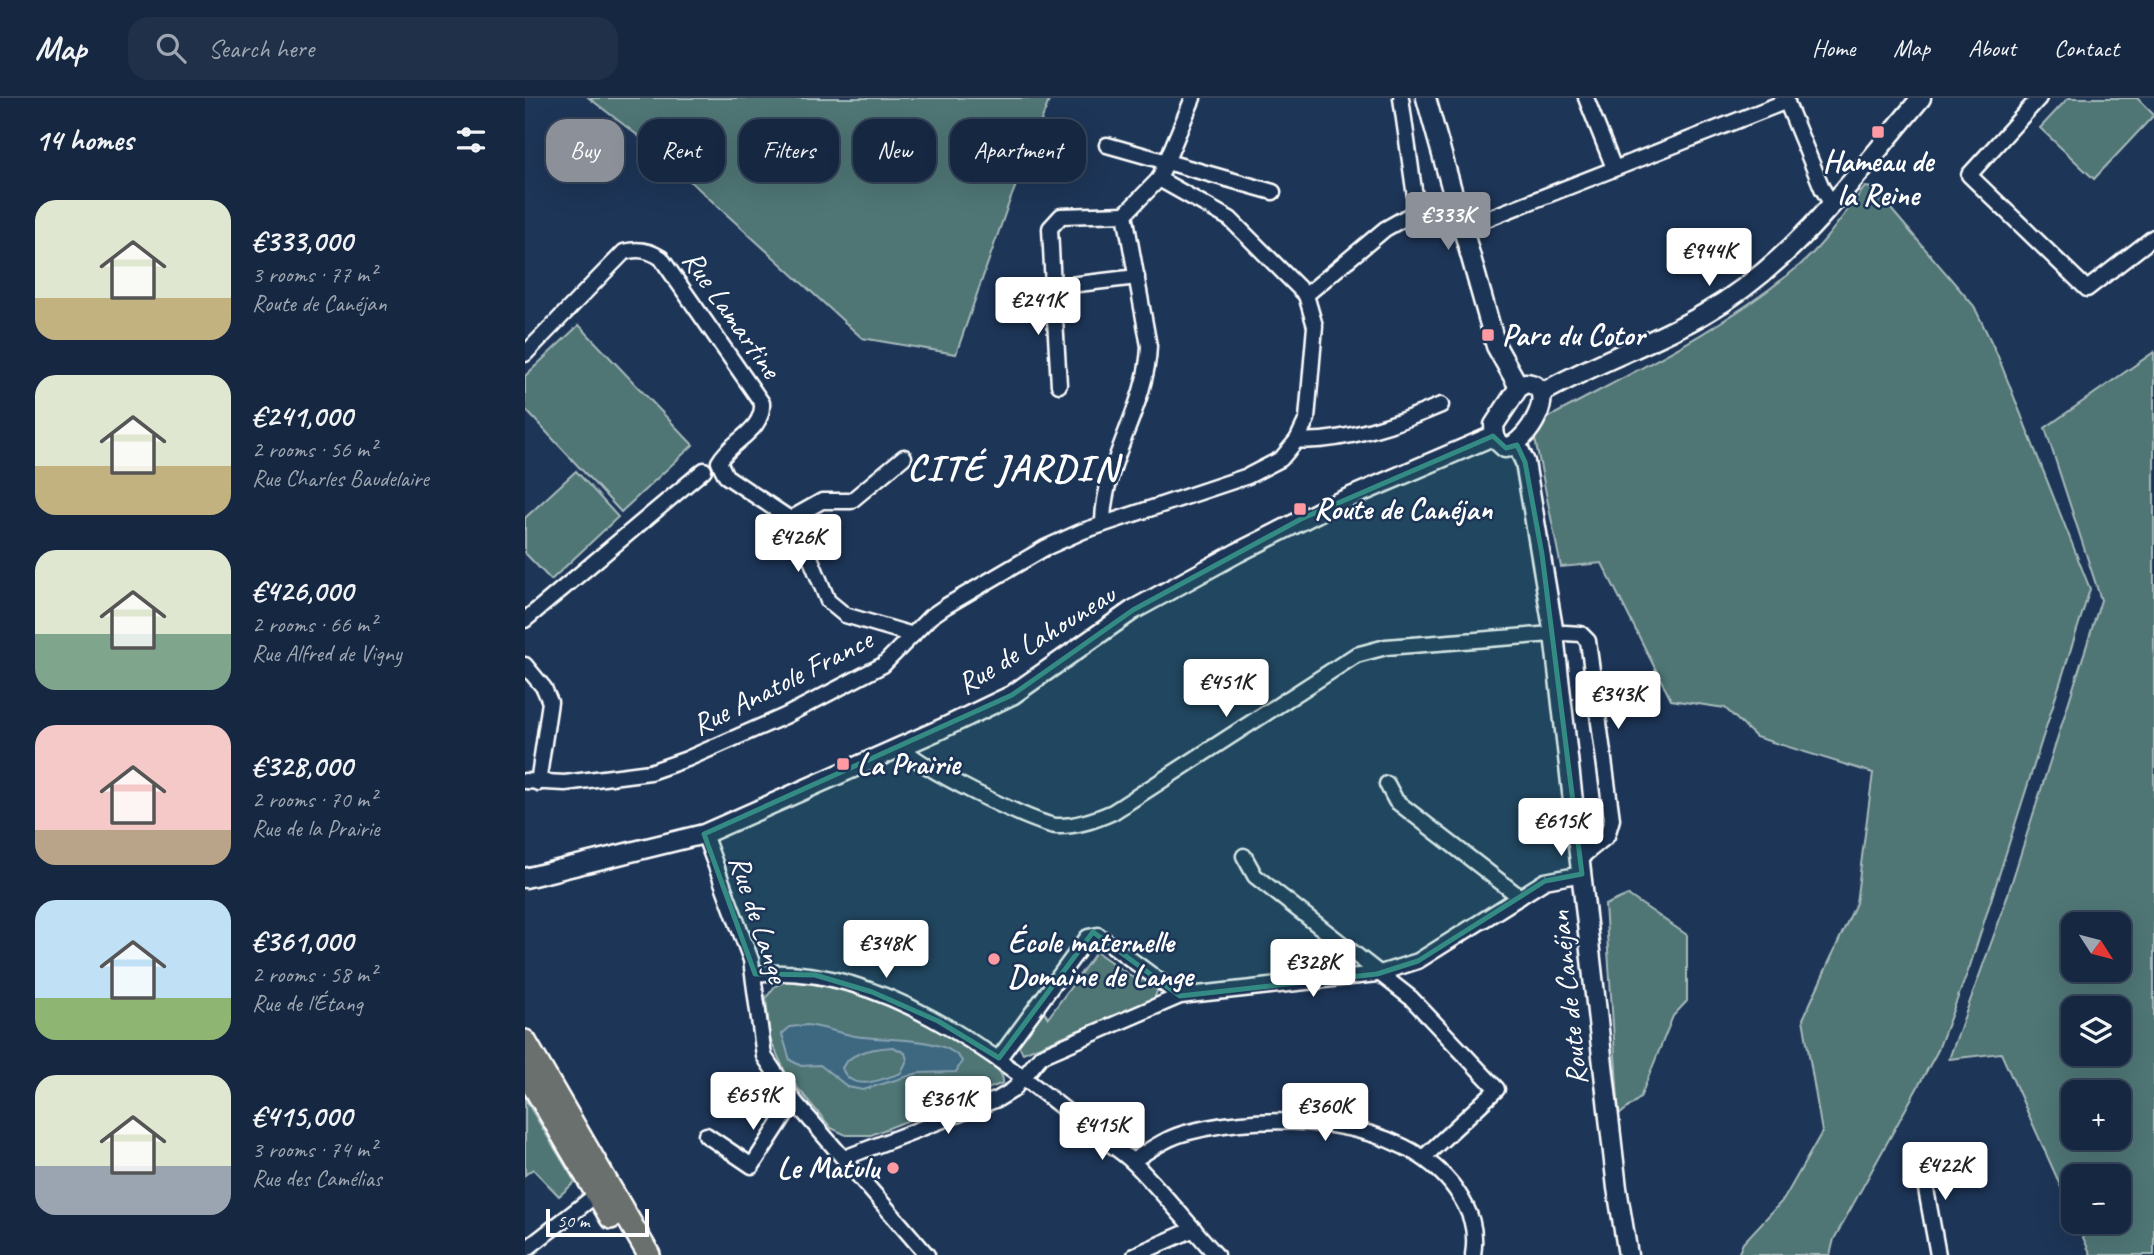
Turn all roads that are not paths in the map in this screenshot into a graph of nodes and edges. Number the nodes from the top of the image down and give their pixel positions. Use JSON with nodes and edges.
{"nodes":[{"id":1,"x":1193,"y":98,"type":"edge"},
{"id":2,"x":1401,"y":98,"type":"edge"},
{"id":3,"x":1426,"y":98,"type":"edge"},
{"id":4,"x":1586,"y":98,"type":"edge"},
{"id":5,"x":1921,"y":98,"type":"edge"},
{"id":6,"x":2039,"y":98,"type":"edge"},
{"id":7,"x":1786,"y":100,"type":"edge"},
{"id":8,"x":1107,"y":145,"type":"dead end"},
{"id":9,"x":1167,"y":162,"type":"junction"},
{"id":10,"x":1614,"y":168,"type":"junction"},
{"id":11,"x":1159,"y":179,"type":"junction"},
{"id":12,"x":1273,"y":192,"type":"dead end"},
{"id":13,"x":1453,"y":202,"type":"junction"},
{"id":14,"x":1831,"y":203,"type":"junction"},
{"id":15,"x":1417,"y":211,"type":"junction"},
{"id":16,"x":1125,"y":214,"type":"junction"},
{"id":17,"x":1461,"y":229,"type":"junction"},
{"id":18,"x":2154,"y":237,"type":"edge"},
{"id":19,"x":1137,"y":277,"type":"junction"},
{"id":20,"x":1053,"y":287,"type":"junction"},
{"id":21,"x":1306,"y":295,"type":"junction"},
{"id":22,"x":525,"y":354,"type":"edge"},
{"id":23,"x":1059,"y":385,"type":"dead end"},
{"id":24,"x":1518,"y":387,"type":"junction"},
{"id":25,"x":1542,"y":393,"type":"junction"},
{"id":26,"x":1441,"y":405,"type":"dead end"},
{"id":27,"x":1493,"y":436,"type":"junction"},
{"id":28,"x":1297,"y":440,"type":"junction"},
{"id":29,"x":1517,"y":445,"type":"junction"},
{"id":30,"x":904,"y":457,"type":"dead end"},
{"id":31,"x":704,"y":470,"type":"dead end"},
{"id":32,"x":790,"y":519,"type":"junction"},
{"id":33,"x":1103,"y":524,"type":"junction"},
{"id":34,"x":525,"y":621,"type":"edge"},
{"id":35,"x":1554,"y":634,"type":"junction"},
{"id":36,"x":913,"y":635,"type":"junction"},
{"id":37,"x":525,"y":665,"type":"edge"},
{"id":38,"x":903,"y":747,"type":"junction"},
{"id":39,"x":532,"y":782,"type":"edge"},
{"id":40,"x":1387,"y":784,"type":"dead end"},
{"id":41,"x":704,"y":834,"type":"junction"},
{"id":42,"x":1244,"y":856,"type":"dead end"},
{"id":43,"x":1581,"y":866,"type":"junction"},
{"id":44,"x":556,"y":868,"type":"junction"},
{"id":45,"x":525,"y":869,"type":"edge"},
{"id":46,"x":525,"y":877,"type":"edge"},
{"id":47,"x":525,"y":887,"type":"edge"},
{"id":48,"x":1520,"y":897,"type":"junction"},
{"id":49,"x":755,"y":974,"type":"junction"},
{"id":50,"x":1377,"y":974,"type":"junction"},
{"id":51,"x":1180,"y":996,"type":"junction"},
{"id":52,"x":525,"y":1041,"type":"edge"},
{"id":53,"x":999,"y":1058,"type":"junction"},
{"id":54,"x":525,"y":1072,"type":"edge"},
{"id":55,"x":1022,"y":1076,"type":"junction"},
{"id":56,"x":794,"y":1101,"type":"junction"},
{"id":57,"x":706,"y":1135,"type":"dead end"},
{"id":58,"x":1920,"y":1156,"type":"dead end"},
{"id":59,"x":1424,"y":1157,"type":"junction"},
{"id":60,"x":843,"y":1158,"type":"junction"},
{"id":61,"x":1132,"y":1161,"type":"junction"},
{"id":62,"x":602,"y":1190,"type":"junction"},
{"id":63,"x":1193,"y":1229,"type":"junction"},
{"id":64,"x":525,"y":1250,"type":"edge"},
{"id":65,"x":633,"y":1255,"type":"edge"},
{"id":66,"x":649,"y":1255,"type":"edge"},
{"id":67,"x":927,"y":1255,"type":"edge"},
{"id":68,"x":1135,"y":1255,"type":"edge"},
{"id":69,"x":1216,"y":1255,"type":"edge"},
{"id":70,"x":1473,"y":1255,"type":"edge"},
{"id":71,"x":1628,"y":1255,"type":"edge"},
{"id":72,"x":1938,"y":1255,"type":"edge"}],
"edges":[{"from":1,"to":9,"type":"street"},
{"from":2,"to":15,"type":"street"},
{"from":3,"to":13,"type":"street"},
{"from":4,"to":10,"type":"street"},
{"from":5,"to":14,"type":"street"},
{"from":6,"to":18,"type":"street"},
{"from":7,"to":10,"type":"street"},
{"from":7,"to":14,"type":"street"},
{"from":8,"to":9,"type":"street"},
{"from":9,"to":11,"type":"street"},
{"from":9,"to":12,"type":"street"},
{"from":10,"to":17,"type":"street"},
{"from":11,"to":16,"type":"street"},
{"from":11,"to":21,"type":"street"},
{"from":13,"to":15,"type":"street"},
{"from":13,"to":17,"type":"street"},
{"from":14,"to":25,"type":"street"},
{"from":15,"to":21,"type":"street"},
{"from":16,"to":19,"type":"street"},
{"from":16,"to":20,"type":"street"},
{"from":17,"to":24,"type":"street"},
{"from":19,"to":20,"type":"street"},
{"from":19,"to":33,"type":"street"},
{"from":20,"to":23,"type":"street"},
{"from":21,"to":28,"type":"street","name":"Rue Anatole France"},
{"from":22,"to":32,"type":"street","name":"Rue Lamartine"},
{"from":24,"to":25,"type":"street"},
{"from":24,"to":27,"type":"street"},
{"from":25,"to":29,"type":"street"},
{"from":26,"to":28,"type":"street"},
{"from":27,"to":29,"type":"street"},
{"from":27,"to":38,"type":"street","name":"Rue de Lahouneau"},
{"from":28,"to":33,"type":"street","name":"Rue Anatole France"},
{"from":29,"to":35,"type":"street","name":"Route de Canéjan"},
{"from":30,"to":32,"type":"street"},
{"from":31,"to":34,"type":"street"},
{"from":32,"to":36,"type":"street"},
{"from":33,"to":36,"type":"street","name":"Rue Anatole France"},
{"from":35,"to":38,"type":"street"},
{"from":35,"to":43,"type":"street","name":"Route de Canéjan"},
{"from":35,"to":43,"type":"street"},
{"from":36,"to":39,"type":"street","name":"Rue Anatole France"},
{"from":37,"to":39,"type":"street"},
{"from":38,"to":41,"type":"street","name":"Rue de Lahouneau"},
{"from":40,"to":48,"type":"street"},
{"from":41,"to":44,"type":"street","name":"Rue de Lahouneau"},
{"from":41,"to":49,"type":"street","name":"Rue de Lange"},
{"from":42,"to":50,"type":"street"},
{"from":43,"to":48,"type":"street"},
{"from":43,"to":71,"type":"street","name":"Route de Canéjan"},
{"from":44,"to":45,"type":"street","name":"Rue de Lahouneau"},
{"from":44,"to":46,"type":"street","name":"Rue de Lahouneau"},
{"from":44,"to":47,"type":"street","name":"Rue de Lahouneau"},
{"from":48,"to":50,"type":"street"},
{"from":49,"to":53,"type":"street"},
{"from":49,"to":56,"type":"street","name":"Rue de Lange"},
{"from":50,"to":51,"type":"street"},
{"from":50,"to":59,"type":"street"},
{"from":51,"to":53,"type":"street"},
{"from":51,"to":55,"type":"street"},
{"from":52,"to":62,"type":"main road"},
{"from":53,"to":55,"type":"street"},
{"from":54,"to":62,"type":"main road"},
{"from":55,"to":60,"type":"street"},
{"from":55,"to":61,"type":"street"},
{"from":56,"to":57,"type":"street"},
{"from":56,"to":60,"type":"street","name":"Rue de Lange"},
{"from":58,"to":72,"type":"street"},
{"from":59,"to":61,"type":"street"},
{"from":59,"to":70,"type":"street"},
{"from":60,"to":67,"type":"street","name":"Rue de Lange"},
{"from":61,"to":63,"type":"street"},
{"from":62,"to":64,"type":"street"},
{"from":62,"to":65,"type":"main road"},
{"from":62,"to":66,"type":"main road"},
{"from":63,"to":68,"type":"street"},
{"from":63,"to":69,"type":"street"}]}
